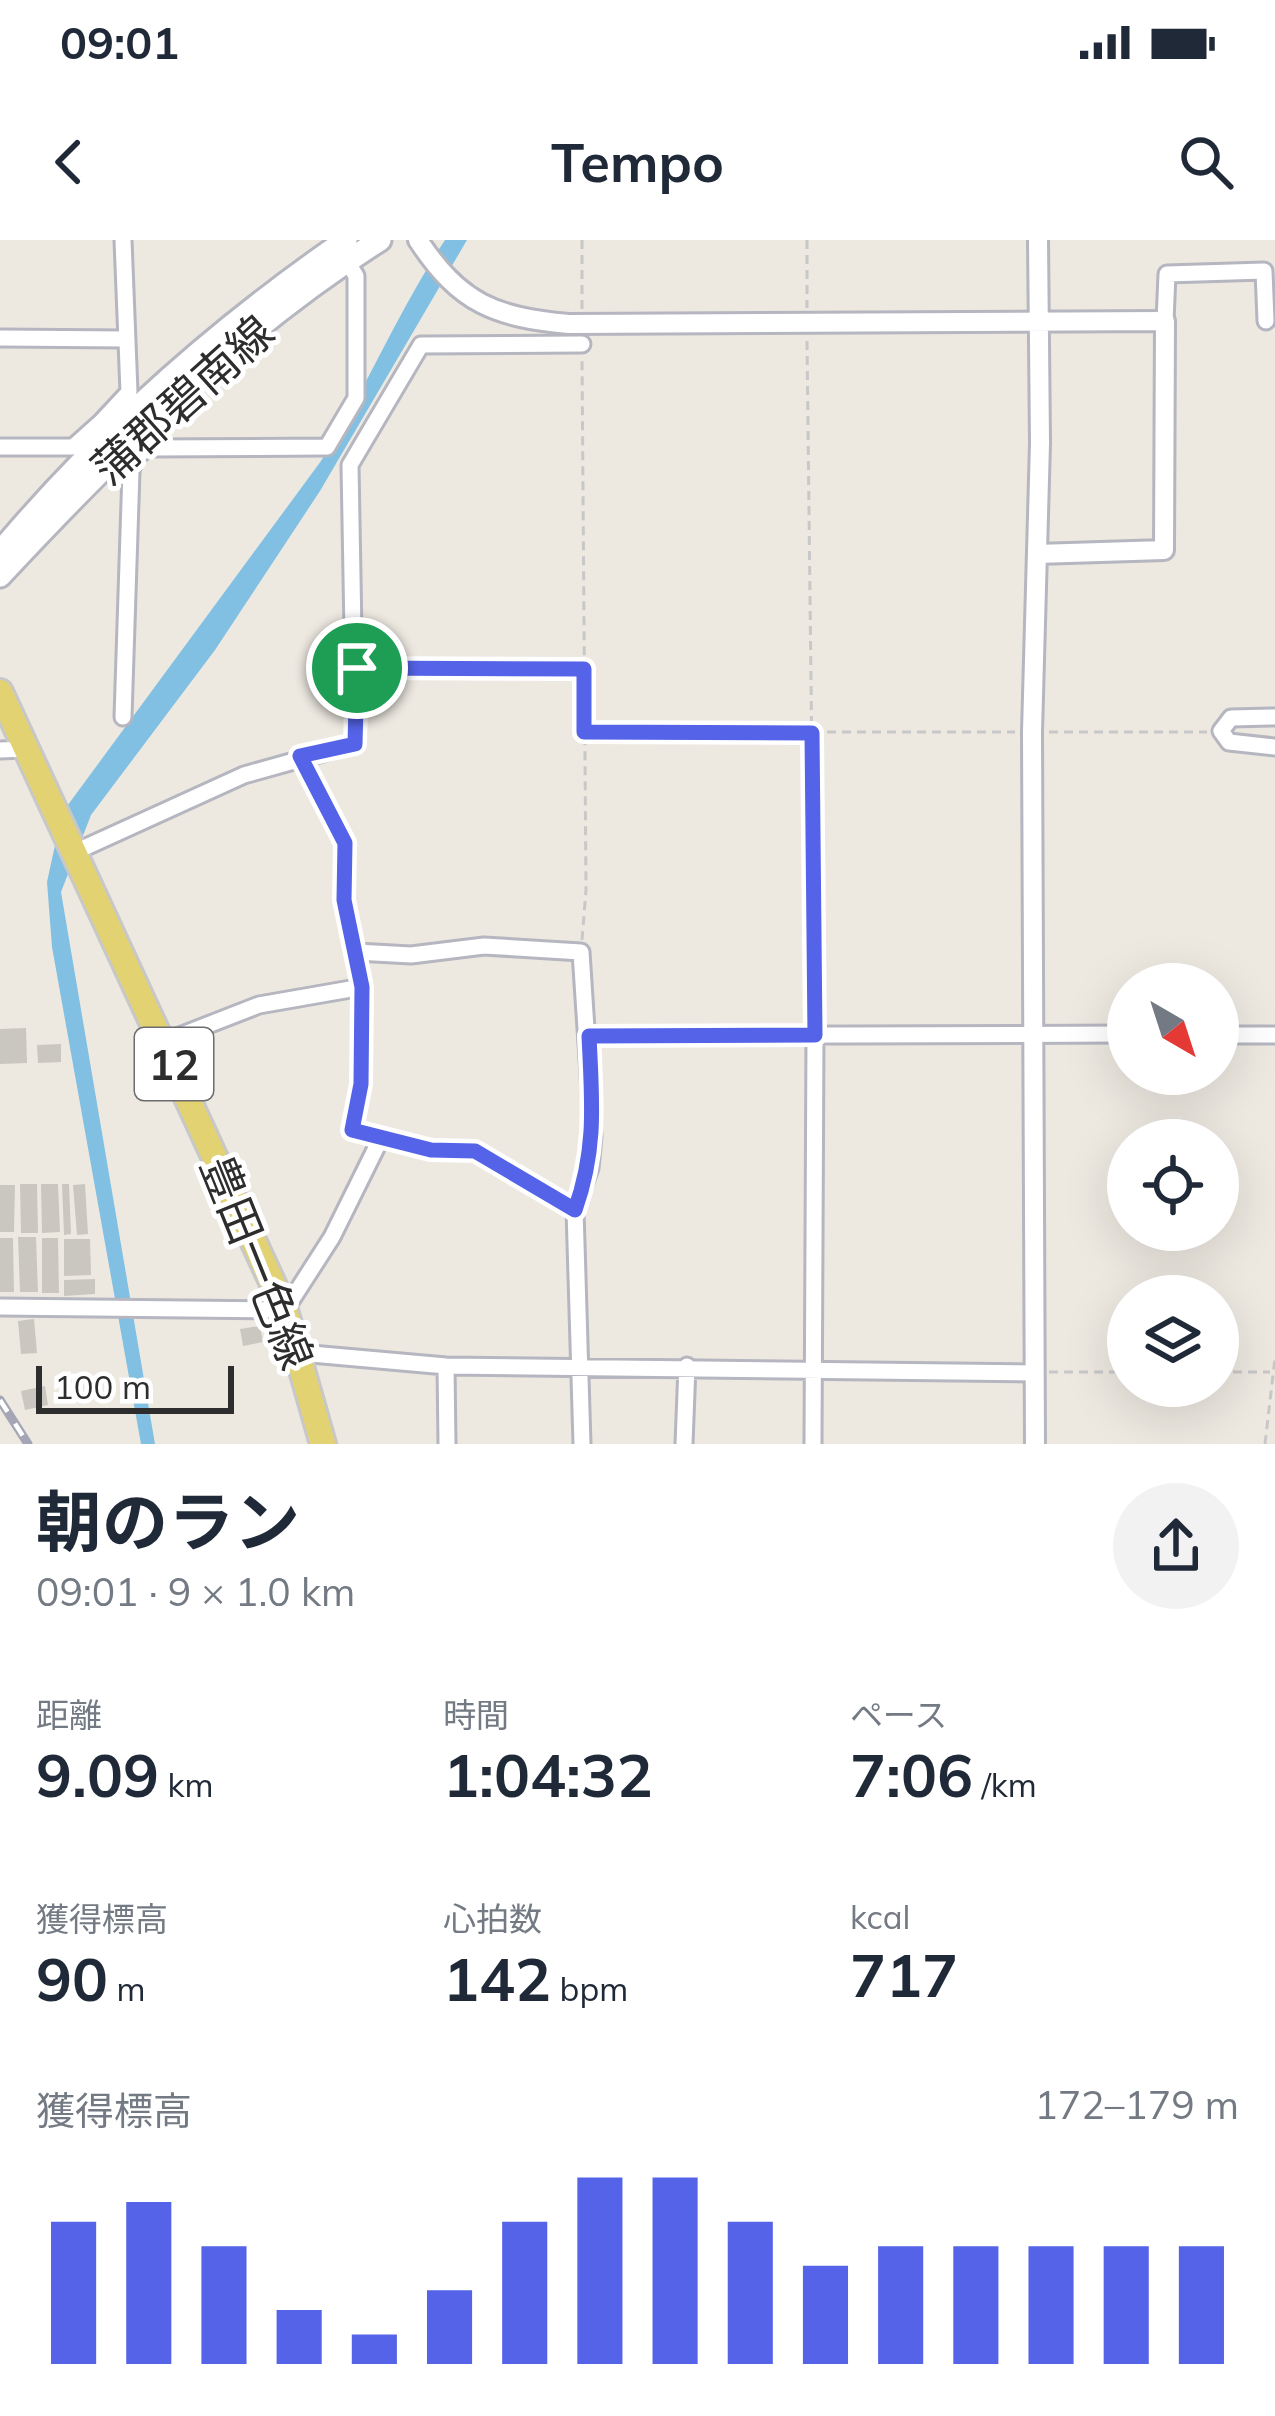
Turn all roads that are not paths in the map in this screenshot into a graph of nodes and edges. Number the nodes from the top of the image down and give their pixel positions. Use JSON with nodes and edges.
{"nodes":[{"id":1,"x":123,"y":240,"type":"edge"},
{"id":2,"x":380,"y":240,"type":"edge"},
{"id":3,"x":418,"y":240,"type":"edge"},
{"id":4,"x":1038,"y":240,"type":"edge"},
{"id":5,"x":346,"y":251,"type":"edge"},
{"id":6,"x":1039,"y":320,"type":"junction"},
{"id":7,"x":1165,"y":321,"type":"junction"},
{"id":8,"x":1266,"y":321,"type":"dead end"},
{"id":9,"x":582,"y":334,"type":"junction"},
{"id":10,"x":0,"y":338,"type":"edge"},
{"id":11,"x":126,"y":339,"type":"junction"},
{"id":12,"x":118,"y":438,"type":"junction"},
{"id":13,"x":0,"y":447,"type":"edge"},
{"id":14,"x":0,"y":552,"type":"edge"},
{"id":15,"x":1036,"y":554,"type":"junction"},
{"id":16,"x":0,"y":576,"type":"edge"},
{"id":17,"x":0,"y":692,"type":"edge"},
{"id":18,"x":123,"y":717,"type":"dead end"},
{"id":19,"x":1275,"y":717,"type":"edge"},
{"id":20,"x":1275,"y":747,"type":"edge"},
{"id":21,"x":12,"y":749,"type":"edge"},
{"id":22,"x":300,"y":756,"type":"junction"},
{"id":23,"x":75,"y":852,"type":"junction"},
{"id":24,"x":356,"y":952,"type":"junction"},
{"id":25,"x":362,"y":987,"type":"junction"},
{"id":26,"x":1033,"y":1034,"type":"junction"},
{"id":27,"x":1107,"y":1034,"type":"edge"},
{"id":28,"x":815,"y":1035,"type":"junction"},
{"id":29,"x":1239,"y":1035,"type":"edge"},
{"id":30,"x":1275,"y":1035,"type":"edge"},
{"id":31,"x":589,"y":1036,"type":"junction"},
{"id":32,"x":164,"y":1042,"type":"junction"},
{"id":33,"x":381,"y":1138,"type":"junction"},
{"id":34,"x":575,"y":1210,"type":"junction"},
{"id":35,"x":0,"y":1306,"type":"edge"},
{"id":36,"x":285,"y":1310,"type":"junction"},
{"id":37,"x":300,"y":1353,"type":"junction"},
{"id":38,"x":446,"y":1366,"type":"junction"},
{"id":39,"x":581,"y":1366,"type":"junction"},
{"id":40,"x":687,"y":1366,"type":"junction"},
{"id":41,"x":812,"y":1373,"type":"junction"},
{"id":42,"x":1035,"y":1373,"type":"junction"},
{"id":43,"x":323,"y":1444,"type":"edge"},
{"id":44,"x":447,"y":1444,"type":"edge"},
{"id":45,"x":582,"y":1444,"type":"edge"},
{"id":46,"x":684,"y":1444,"type":"edge"},
{"id":47,"x":813,"y":1444,"type":"edge"},
{"id":48,"x":1035,"y":1444,"type":"edge"}],
"edges":[{"from":1,"to":11,"type":"street"},
{"from":2,"to":5,"type":"main road","name":"蒲郡碧南線"},
{"from":3,"to":9,"type":"street"},
{"from":4,"to":6,"type":"street"},
{"from":5,"to":12,"type":"main road","name":"蒲郡碧南線"},
{"from":5,"to":12,"type":"street"},
{"from":6,"to":7,"type":"street"},
{"from":6,"to":9,"type":"street"},
{"from":6,"to":15,"type":"street"},
{"from":7,"to":8,"type":"street"},
{"from":7,"to":15,"type":"street"},
{"from":9,"to":22,"type":"street"},
{"from":10,"to":11,"type":"street"},
{"from":11,"to":12,"type":"street"},
{"from":12,"to":13,"type":"street"},
{"from":12,"to":14,"type":"main road","name":"蒲郡碧南線"},
{"from":12,"to":16,"type":"main road","name":"蒲郡碧南線"},
{"from":12,"to":18,"type":"street"},
{"from":15,"to":26,"type":"street"},
{"from":17,"to":21,"type":"main road","name":"豊田一色線","number":"12"},
{"from":19,"to":20,"type":"street"},
{"from":21,"to":23,"type":"main road","name":"豊田一色線","number":"12"},
{"from":22,"to":23,"type":"street"},
{"from":22,"to":24,"type":"street"},
{"from":23,"to":32,"type":"main road","name":"豊田一色線","number":"12"},
{"from":24,"to":25,"type":"street"},
{"from":24,"to":31,"type":"street"},
{"from":25,"to":32,"type":"street"},
{"from":25,"to":33,"type":"street"},
{"from":26,"to":27,"type":"street"},
{"from":26,"to":28,"type":"street"},
{"from":26,"to":42,"type":"street"},
{"from":28,"to":31,"type":"street"},
{"from":28,"to":41,"type":"street"},
{"from":29,"to":30,"type":"street"},
{"from":31,"to":34,"type":"street"},
{"from":32,"to":36,"type":"main road","name":"豊田一色線","number":"12"},
{"from":33,"to":34,"type":"street"},
{"from":33,"to":36,"type":"street"},
{"from":34,"to":39,"type":"street"},
{"from":35,"to":36,"type":"street"},
{"from":36,"to":37,"type":"main road","name":"豊田一色線","number":"12"},
{"from":37,"to":38,"type":"street"},
{"from":37,"to":43,"type":"main road","name":"豊田一色線","number":"12"},
{"from":38,"to":39,"type":"street"},
{"from":38,"to":44,"type":"street"},
{"from":39,"to":40,"type":"street"},
{"from":39,"to":45,"type":"street"},
{"from":40,"to":41,"type":"street"},
{"from":40,"to":46,"type":"street"},
{"from":41,"to":42,"type":"street"},
{"from":41,"to":47,"type":"street"},
{"from":42,"to":48,"type":"street"}]}
